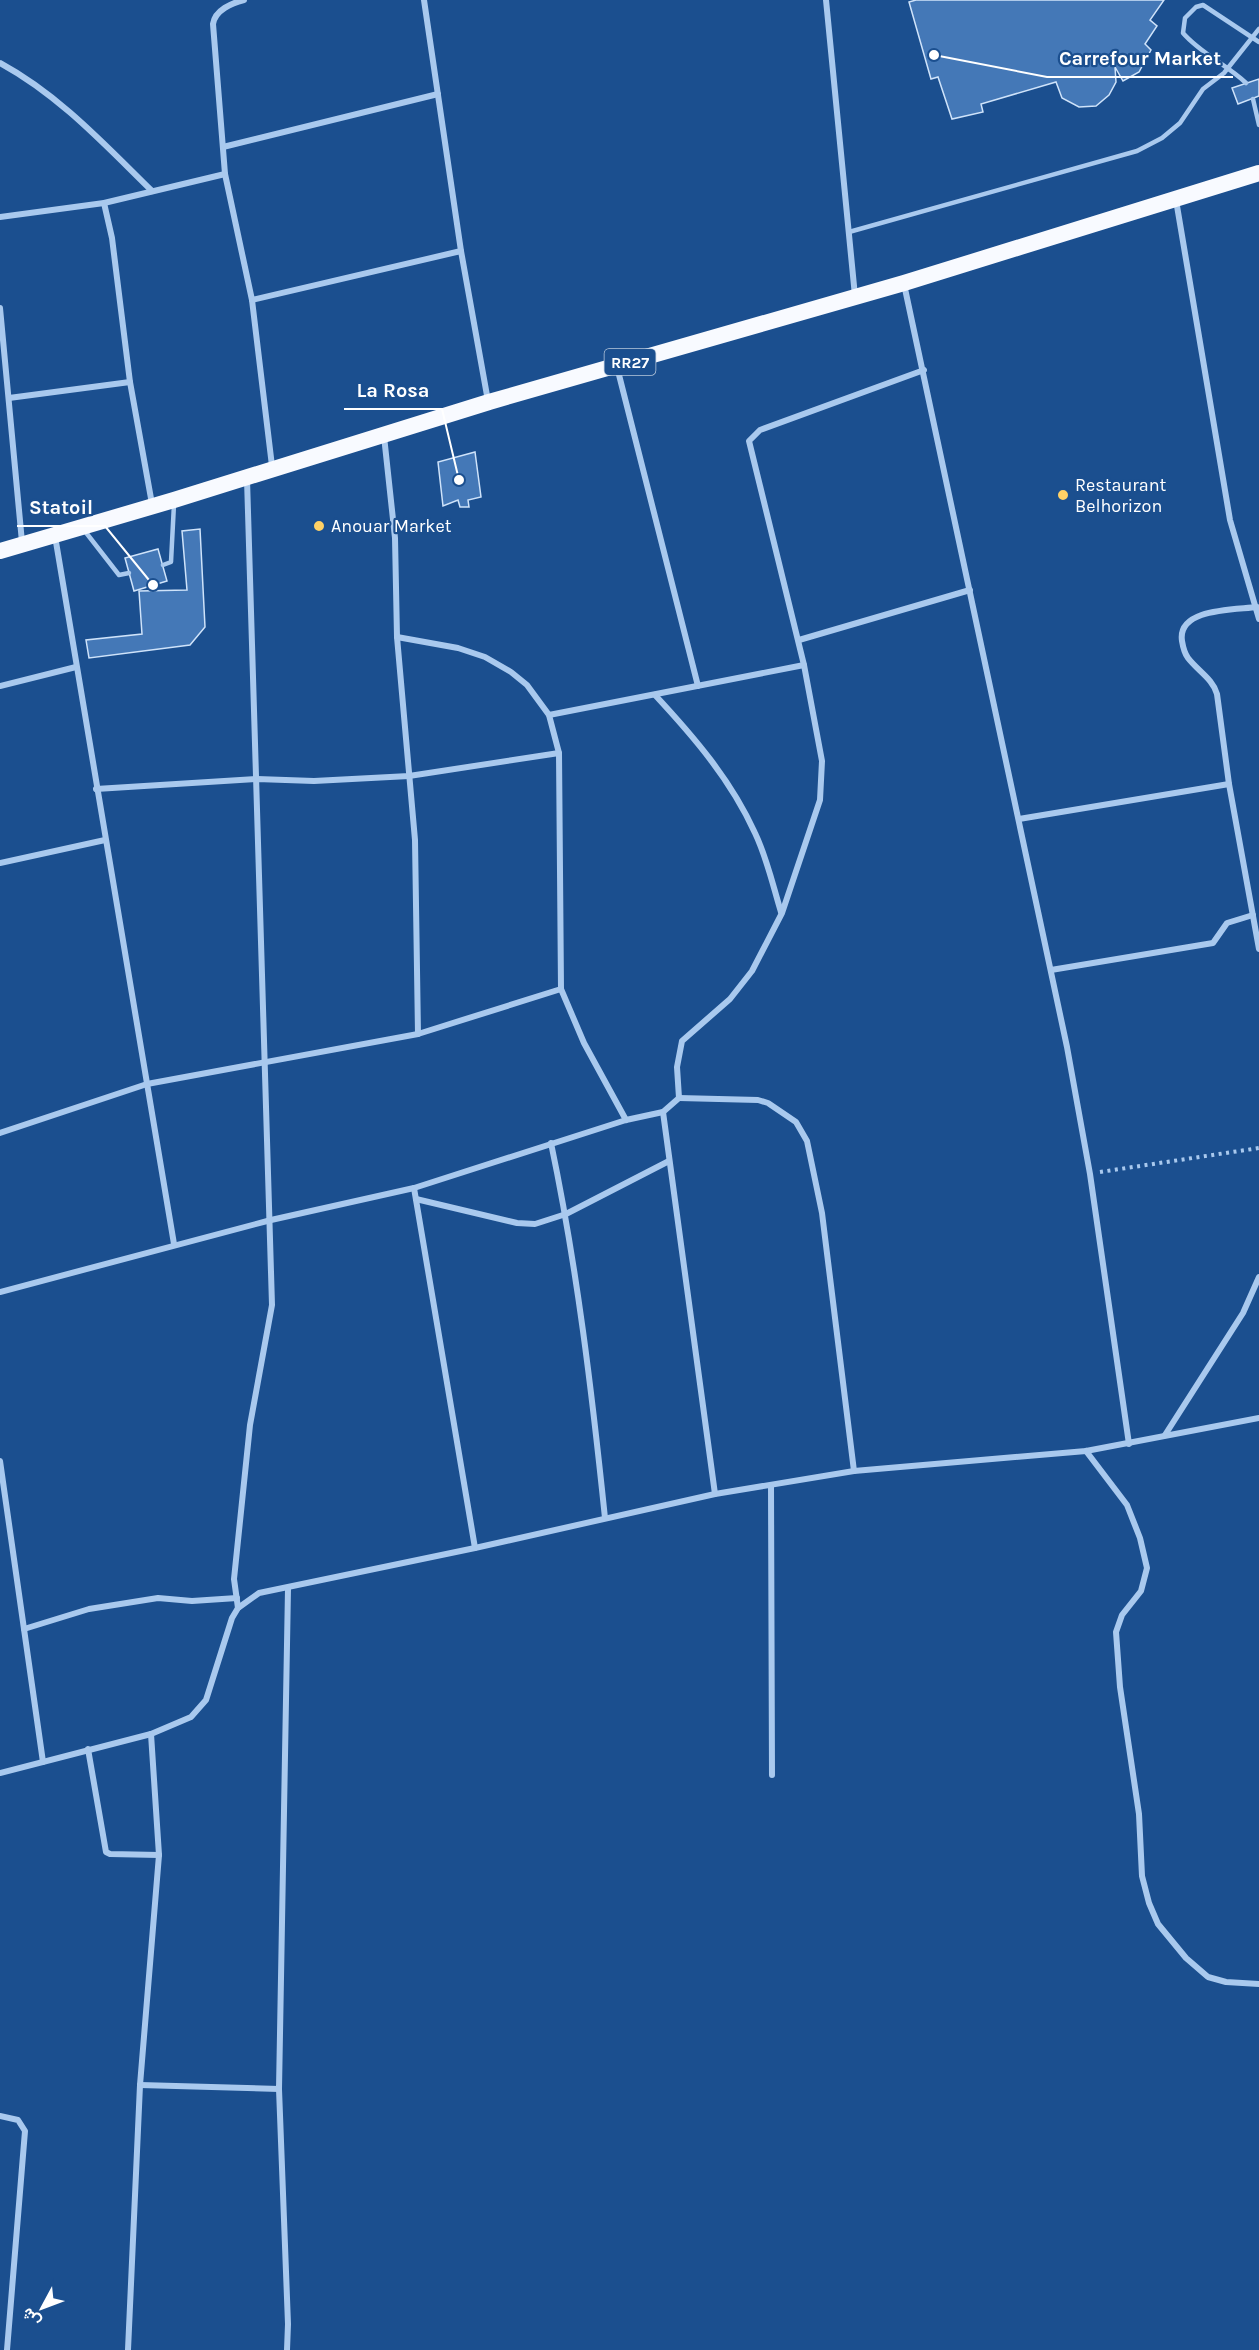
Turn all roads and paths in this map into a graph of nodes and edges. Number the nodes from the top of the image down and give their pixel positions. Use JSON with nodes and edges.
{"nodes":[{"id":1,"x":244,"y":0,"type":"edge"},
{"id":2,"x":424,"y":0,"type":"edge"},
{"id":3,"x":826,"y":0,"type":"edge"},
{"id":4,"x":1259,"y":29,"type":"edge"},
{"id":5,"x":1257,"y":36,"type":"edge"},
{"id":6,"x":1259,"y":42,"type":"edge"},
{"id":7,"x":0,"y":63,"type":"edge"},
{"id":8,"x":1229,"y":67,"type":"junction"},
{"id":9,"x":1246,"y":83,"type":"dead end"},
{"id":10,"x":438,"y":94,"type":"junction"},
{"id":11,"x":1253,"y":99,"type":"dead end"},
{"id":12,"x":1259,"y":125,"type":"edge"},
{"id":13,"x":223,"y":147,"type":"junction"},
{"id":14,"x":1259,"y":173,"type":"edge"},
{"id":15,"x":225,"y":174,"type":"junction"},
{"id":16,"x":152,"y":191,"type":"junction"},
{"id":17,"x":1176,"y":199,"type":"junction"},
{"id":18,"x":104,"y":202,"type":"junction"},
{"id":19,"x":0,"y":217,"type":"edge"},
{"id":20,"x":849,"y":232,"type":"junction"},
{"id":21,"x":461,"y":251,"type":"junction"},
{"id":22,"x":903,"y":283,"type":"junction"},
{"id":23,"x":855,"y":296,"type":"junction"},
{"id":24,"x":252,"y":300,"type":"junction"},
{"id":25,"x":0,"y":308,"type":"edge"},
{"id":26,"x":617,"y":366,"type":"junction"},
{"id":27,"x":924,"y":369,"type":"junction"},
{"id":28,"x":3,"y":370,"type":"edge"},
{"id":29,"x":130,"y":382,"type":"junction"},
{"id":30,"x":9,"y":398,"type":"junction"},
{"id":31,"x":489,"y":402,"type":"junction"},
{"id":32,"x":384,"y":433,"type":"junction"},
{"id":33,"x":273,"y":469,"type":"junction"},
{"id":34,"x":247,"y":476,"type":"junction"},
{"id":35,"x":174,"y":500,"type":"junction"},
{"id":36,"x":152,"y":507,"type":"junction"},
{"id":37,"x":83,"y":528,"type":"junction"},
{"id":38,"x":55,"y":536,"type":"junction"},
{"id":39,"x":22,"y":546,"type":"junction"},
{"id":40,"x":0,"y":551,"type":"edge"},
{"id":41,"x":163,"y":565,"type":"dead end"},
{"id":42,"x":129,"y":573,"type":"dead end"},
{"id":43,"x":970,"y":590,"type":"junction"},
{"id":44,"x":1257,"y":607,"type":"junction"},
{"id":45,"x":1259,"y":619,"type":"edge"},
{"id":46,"x":397,"y":637,"type":"junction"},
{"id":47,"x":799,"y":640,"type":"junction"},
{"id":48,"x":804,"y":665,"type":"junction"},
{"id":49,"x":76,"y":668,"type":"junction"},
{"id":50,"x":0,"y":686,"type":"edge"},
{"id":51,"x":698,"y":686,"type":"junction"},
{"id":52,"x":655,"y":695,"type":"junction"},
{"id":53,"x":549,"y":715,"type":"junction"},
{"id":54,"x":559,"y":753,"type":"junction"},
{"id":55,"x":409,"y":776,"type":"junction"},
{"id":56,"x":257,"y":779,"type":"junction"},
{"id":57,"x":1229,"y":784,"type":"junction"},
{"id":58,"x":96,"y":789,"type":"junction"},
{"id":59,"x":1019,"y":819,"type":"junction"},
{"id":60,"x":105,"y":840,"type":"junction"},
{"id":61,"x":0,"y":863,"type":"edge"},
{"id":62,"x":782,"y":913,"type":"junction"},
{"id":63,"x":1253,"y":915,"type":"junction"},
{"id":64,"x":1259,"y":949,"type":"edge"},
{"id":65,"x":1051,"y":970,"type":"junction"},
{"id":66,"x":561,"y":988,"type":"junction"},
{"id":67,"x":418,"y":1034,"type":"junction"},
{"id":68,"x":265,"y":1064,"type":"junction"},
{"id":69,"x":147,"y":1084,"type":"junction"},
{"id":70,"x":679,"y":1098,"type":"junction"},
{"id":71,"x":663,"y":1112,"type":"junction"},
{"id":72,"x":626,"y":1120,"type":"junction"},
{"id":73,"x":0,"y":1133,"type":"edge"},
{"id":74,"x":551,"y":1143,"type":"junction"},
{"id":75,"x":1259,"y":1148,"type":"edge"},
{"id":76,"x":669,"y":1161,"type":"junction"},
{"id":77,"x":1090,"y":1173,"type":"junction"},
{"id":78,"x":414,"y":1188,"type":"junction"},
{"id":79,"x":416,"y":1199,"type":"junction"},
{"id":80,"x":566,"y":1214,"type":"junction"},
{"id":81,"x":271,"y":1220,"type":"junction"},
{"id":82,"x":174,"y":1244,"type":"junction"},
{"id":83,"x":1259,"y":1277,"type":"edge"},
{"id":84,"x":0,"y":1292,"type":"edge"},
{"id":85,"x":1259,"y":1418,"type":"edge"},
{"id":86,"x":1165,"y":1435,"type":"junction"},
{"id":87,"x":1129,"y":1444,"type":"junction"},
{"id":88,"x":1086,"y":1451,"type":"junction"},
{"id":89,"x":0,"y":1461,"type":"edge"},
{"id":90,"x":854,"y":1471,"type":"junction"},
{"id":91,"x":771,"y":1486,"type":"junction"},
{"id":92,"x":715,"y":1494,"type":"junction"},
{"id":93,"x":605,"y":1518,"type":"junction"},
{"id":94,"x":475,"y":1548,"type":"junction"},
{"id":95,"x":288,"y":1589,"type":"junction"},
{"id":96,"x":237,"y":1598,"type":"junction"},
{"id":97,"x":238,"y":1608,"type":"junction"},
{"id":98,"x":24,"y":1629,"type":"junction"},
{"id":99,"x":151,"y":1734,"type":"junction"},
{"id":100,"x":88,"y":1749,"type":"junction"},
{"id":101,"x":43,"y":1762,"type":"junction"},
{"id":102,"x":0,"y":1773,"type":"edge"},
{"id":103,"x":772,"y":1775,"type":"dead end"},
{"id":104,"x":159,"y":1855,"type":"junction"},
{"id":105,"x":1259,"y":1984,"type":"edge"},
{"id":106,"x":140,"y":2085,"type":"junction"},
{"id":107,"x":279,"y":2089,"type":"junction"},
{"id":108,"x":0,"y":2116,"type":"edge"},
{"id":109,"x":7,"y":2350,"type":"edge"},
{"id":110,"x":128,"y":2350,"type":"edge"},
{"id":111,"x":287,"y":2350,"type":"edge"}],
"edges":[{"from":1,"to":13,"type":"street"},
{"from":2,"to":10,"type":"street"},
{"from":3,"to":20,"type":"street"},
{"from":4,"to":5,"type":"lane"},
{"from":5,"to":6,"type":"lane"},
{"from":5,"to":8,"type":"lane"},
{"from":5,"to":8,"type":"lane"},
{"from":7,"to":16,"type":"street"},
{"from":8,"to":9,"type":"lane"},
{"from":8,"to":20,"type":"lane"},
{"from":10,"to":13,"type":"street"},
{"from":10,"to":21,"type":"street"},
{"from":11,"to":12,"type":"lane"},
{"from":13,"to":15,"type":"street"},
{"from":14,"to":17,"type":"highway","number":"RR27"},
{"from":15,"to":16,"type":"street"},
{"from":15,"to":24,"type":"street"},
{"from":16,"to":18,"type":"street"},
{"from":17,"to":22,"type":"highway","number":"RR27"},
{"from":17,"to":44,"type":"street"},
{"from":18,"to":19,"type":"street"},
{"from":18,"to":29,"type":"street"},
{"from":20,"to":23,"type":"street"},
{"from":21,"to":24,"type":"street"},
{"from":21,"to":31,"type":"street"},
{"from":22,"to":23,"type":"highway","number":"RR27"},
{"from":22,"to":27,"type":"street"},
{"from":23,"to":26,"type":"highway","number":"RR27"},
{"from":24,"to":33,"type":"street"},
{"from":25,"to":28,"type":"street"},
{"from":26,"to":31,"type":"highway","number":"RR27"},
{"from":26,"to":51,"type":"street"},
{"from":27,"to":43,"type":"street"},
{"from":27,"to":47,"type":"street"},
{"from":28,"to":30,"type":"street"},
{"from":29,"to":30,"type":"street"},
{"from":29,"to":36,"type":"street"},
{"from":30,"to":39,"type":"street"},
{"from":31,"to":32,"type":"highway","number":"RR27"},
{"from":32,"to":33,"type":"highway","number":"RR27"},
{"from":32,"to":46,"type":"street"},
{"from":33,"to":34,"type":"highway","number":"RR27"},
{"from":34,"to":35,"type":"highway","number":"RR27"},
{"from":34,"to":56,"type":"street"},
{"from":35,"to":36,"type":"highway","number":"RR27"},
{"from":35,"to":41,"type":"lane"},
{"from":36,"to":37,"type":"highway","number":"RR27"},
{"from":37,"to":38,"type":"highway","number":"RR27"},
{"from":37,"to":42,"type":"lane"},
{"from":38,"to":39,"type":"highway","number":"RR27"},
{"from":38,"to":49,"type":"street"},
{"from":39,"to":40,"type":"highway","number":"RR27"},
{"from":43,"to":47,"type":"street"},
{"from":43,"to":59,"type":"street"},
{"from":44,"to":45,"type":"street"},
{"from":44,"to":57,"type":"street"},
{"from":46,"to":53,"type":"street"},
{"from":46,"to":55,"type":"street"},
{"from":47,"to":48,"type":"street"},
{"from":48,"to":51,"type":"street"},
{"from":48,"to":62,"type":"street"},
{"from":49,"to":50,"type":"street"},
{"from":49,"to":58,"type":"street"},
{"from":51,"to":52,"type":"street"},
{"from":52,"to":53,"type":"street"},
{"from":52,"to":62,"type":"street"},
{"from":53,"to":54,"type":"street"},
{"from":54,"to":55,"type":"street"},
{"from":54,"to":66,"type":"street"},
{"from":55,"to":56,"type":"street"},
{"from":55,"to":67,"type":"street"},
{"from":56,"to":58,"type":"street"},
{"from":56,"to":68,"type":"street"},
{"from":57,"to":59,"type":"street"},
{"from":57,"to":63,"type":"street"},
{"from":58,"to":60,"type":"street"},
{"from":59,"to":65,"type":"street"},
{"from":60,"to":61,"type":"street"},
{"from":60,"to":69,"type":"street"},
{"from":62,"to":70,"type":"street"},
{"from":63,"to":64,"type":"street"},
{"from":63,"to":65,"type":"street"},
{"from":65,"to":77,"type":"street"},
{"from":66,"to":67,"type":"street"},
{"from":66,"to":72,"type":"street"},
{"from":67,"to":68,"type":"street"},
{"from":68,"to":69,"type":"street"},
{"from":68,"to":81,"type":"street"},
{"from":69,"to":73,"type":"street"},
{"from":69,"to":82,"type":"street"},
{"from":70,"to":71,"type":"street"},
{"from":70,"to":90,"type":"street"},
{"from":71,"to":72,"type":"street"},
{"from":71,"to":76,"type":"street"},
{"from":72,"to":74,"type":"street"},
{"from":74,"to":78,"type":"street"},
{"from":74,"to":80,"type":"street"},
{"from":75,"to":77,"type":"path"},
{"from":76,"to":80,"type":"street"},
{"from":76,"to":92,"type":"street"},
{"from":77,"to":87,"type":"street"},
{"from":78,"to":79,"type":"street"},
{"from":78,"to":81,"type":"street"},
{"from":79,"to":80,"type":"street"},
{"from":79,"to":94,"type":"street"},
{"from":80,"to":93,"type":"street"},
{"from":81,"to":82,"type":"street"},
{"from":81,"to":96,"type":"street"},
{"from":82,"to":84,"type":"street"},
{"from":83,"to":86,"type":"street"},
{"from":85,"to":86,"type":"street"},
{"from":86,"to":87,"type":"street"},
{"from":87,"to":88,"type":"street"},
{"from":88,"to":90,"type":"street"},
{"from":88,"to":105,"type":"street"},
{"from":89,"to":98,"type":"street"},
{"from":90,"to":91,"type":"street"},
{"from":91,"to":92,"type":"street"},
{"from":91,"to":103,"type":"street"},
{"from":92,"to":93,"type":"street"},
{"from":93,"to":94,"type":"street"},
{"from":94,"to":95,"type":"street"},
{"from":95,"to":97,"type":"street"},
{"from":95,"to":107,"type":"street"},
{"from":96,"to":97,"type":"street"},
{"from":96,"to":98,"type":"street"},
{"from":97,"to":99,"type":"street"},
{"from":98,"to":101,"type":"street"},
{"from":99,"to":100,"type":"street"},
{"from":99,"to":104,"type":"street"},
{"from":100,"to":101,"type":"street"},
{"from":100,"to":104,"type":"street"},
{"from":101,"to":102,"type":"street"},
{"from":104,"to":106,"type":"street"},
{"from":106,"to":107,"type":"street"},
{"from":106,"to":110,"type":"street"},
{"from":107,"to":111,"type":"street"},
{"from":108,"to":109,"type":"street"}]}
